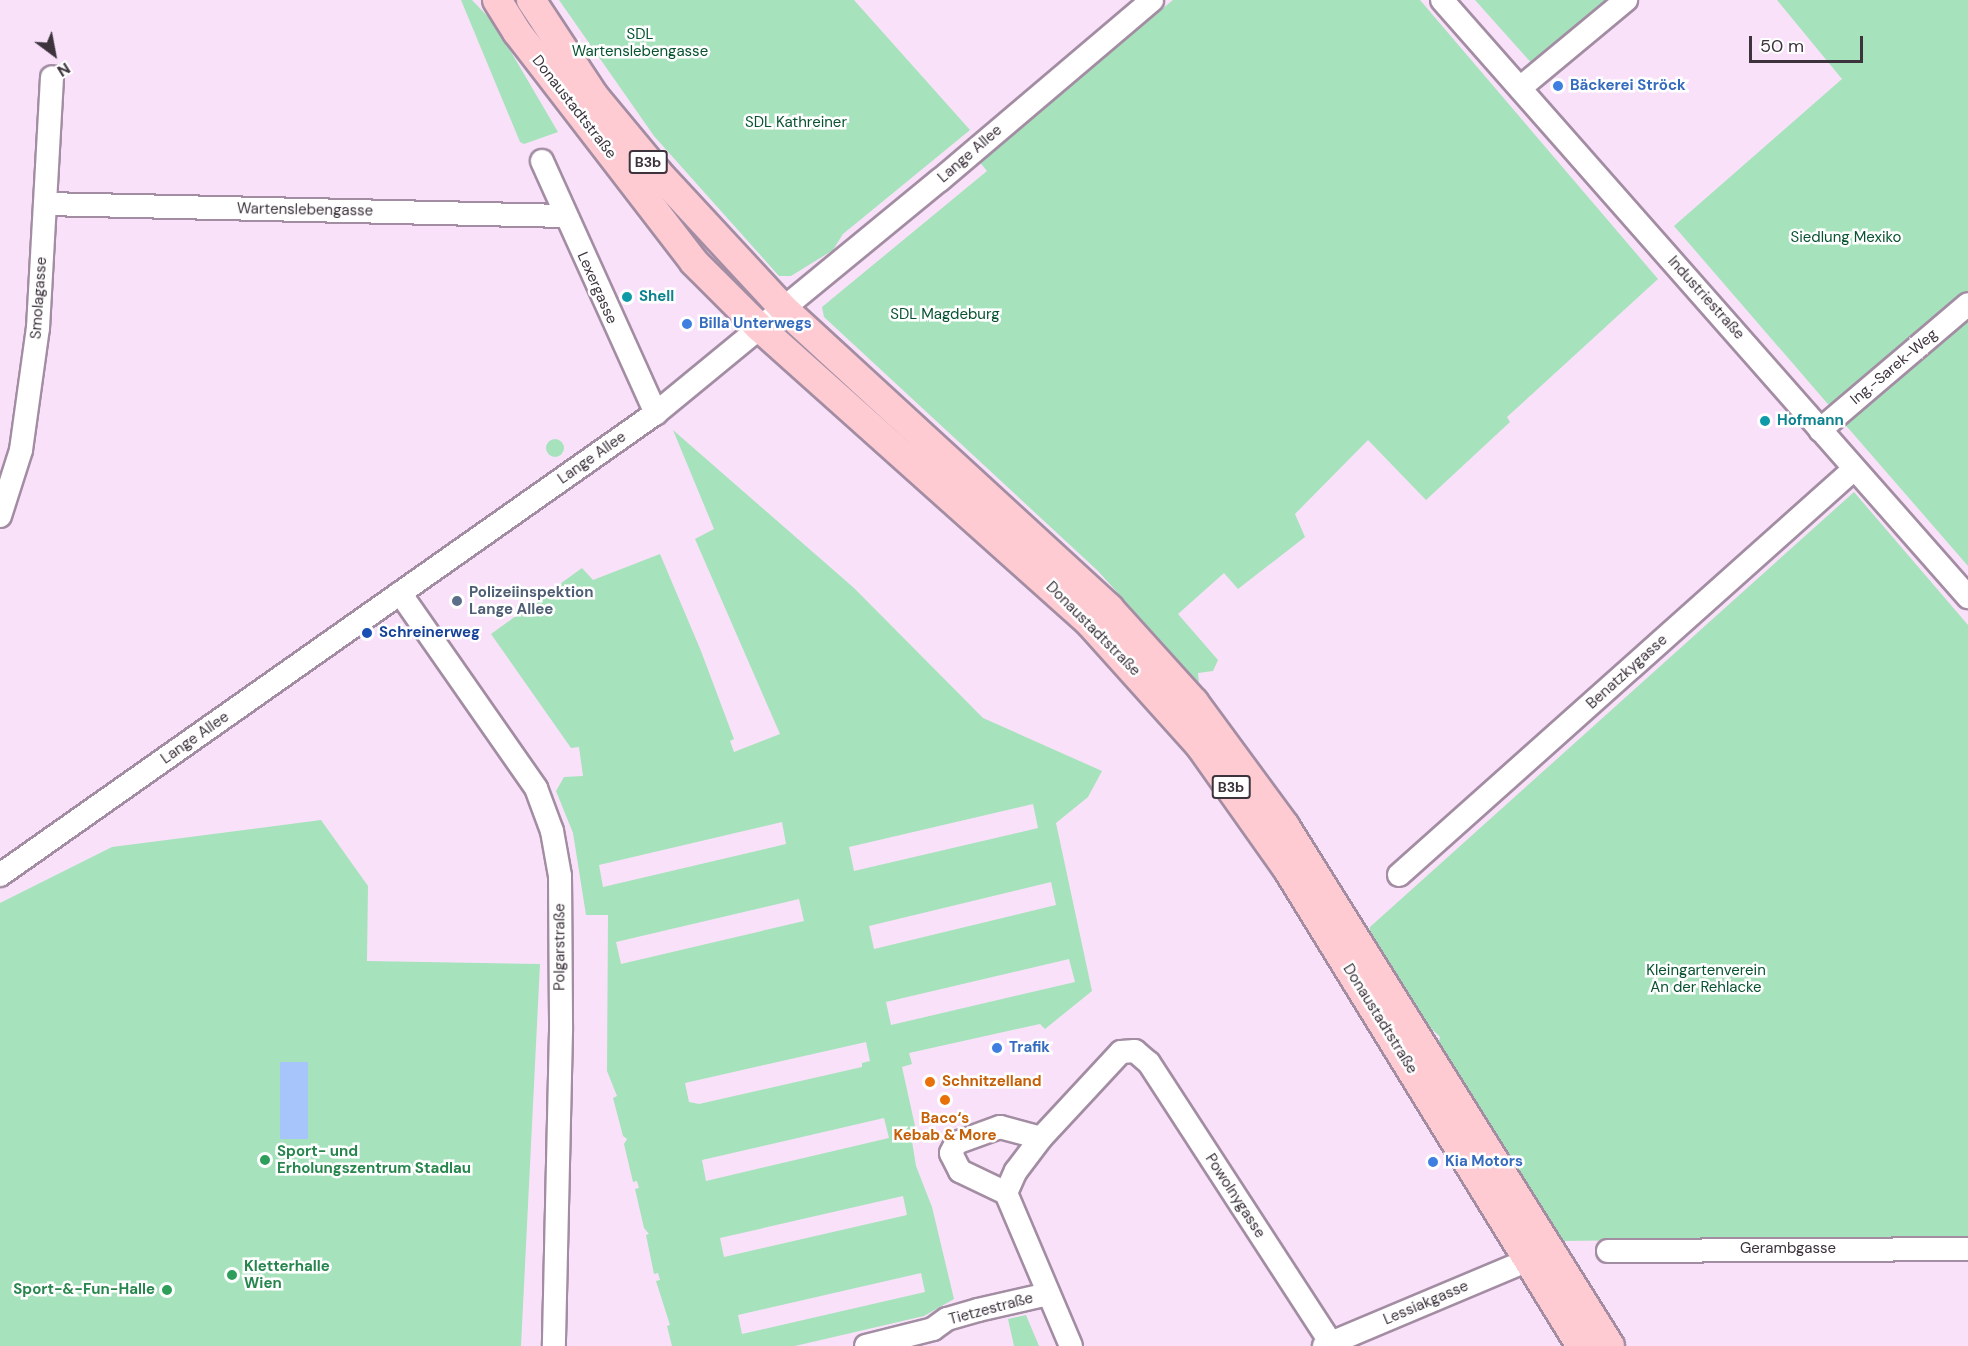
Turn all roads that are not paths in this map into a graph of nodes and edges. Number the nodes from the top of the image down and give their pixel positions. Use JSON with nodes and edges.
{"nodes":[{"id":1,"x":497,"y":0,"type":"edge"},
{"id":2,"x":531,"y":0,"type":"edge"},
{"id":3,"x":1152,"y":0,"type":"edge"},
{"id":4,"x":1442,"y":0,"type":"edge"},
{"id":5,"x":1626,"y":0,"type":"edge"},
{"id":6,"x":52,"y":77,"type":"dead end"},
{"id":7,"x":1520,"y":88,"type":"junction"},
{"id":8,"x":542,"y":161,"type":"dead end"},
{"id":9,"x":45,"y":204,"type":"junction"},
{"id":10,"x":565,"y":216,"type":"junction"},
{"id":11,"x":1968,"y":304,"type":"edge"},
{"id":12,"x":784,"y":309,"type":"junction"},
{"id":13,"x":759,"y":327,"type":"junction"},
{"id":14,"x":656,"y":412,"type":"junction"},
{"id":15,"x":1820,"y":429,"type":"junction"},
{"id":16,"x":1854,"y":469,"type":"junction"},
{"id":17,"x":0,"y":516,"type":"edge"},
{"id":18,"x":400,"y":593,"type":"junction"},
{"id":19,"x":1968,"y":597,"type":"edge"},
{"id":20,"x":0,"y":874,"type":"edge"},
{"id":21,"x":1399,"y":875,"type":"dead end"},
{"id":22,"x":1041,"y":1138,"type":"junction"},
{"id":23,"x":1005,"y":1193,"type":"junction"},
{"id":24,"x":1968,"y":1249,"type":"edge"},
{"id":25,"x":1608,"y":1251,"type":"dead end"},
{"id":26,"x":1529,"y":1260,"type":"junction"},
{"id":27,"x":1048,"y":1294,"type":"junction"},
{"id":28,"x":1327,"y":1345,"type":"edge"},
{"id":29,"x":554,"y":1346,"type":"edge"},
{"id":30,"x":866,"y":1346,"type":"edge"},
{"id":31,"x":1071,"y":1346,"type":"edge"},
{"id":32,"x":1581,"y":1346,"type":"edge"},
{"id":33,"x":1610,"y":1346,"type":"edge"}],
"edges":[{"from":1,"to":13,"type":"main road","name":"Donaustadtstraße","number":"B3b"},
{"from":2,"to":12,"type":"main road","name":"Donaustadtstraße","number":"B3b"},
{"from":3,"to":12,"type":"street","name":"Lange Allee"},
{"from":4,"to":7,"type":"street","name":"Industriestraße"},
{"from":5,"to":7,"type":"street"},
{"from":6,"to":9,"type":"street","name":"Smolagasse"},
{"from":7,"to":15,"type":"street","name":"Industriestraße"},
{"from":8,"to":10,"type":"street","name":"Lexergasse"},
{"from":9,"to":10,"type":"street","name":"Wartenslebengasse"},
{"from":9,"to":17,"type":"street","name":"Smolagasse"},
{"from":10,"to":14,"type":"street","name":"Lexergasse"},
{"from":11,"to":15,"type":"street","name":"Ing.-Sarek-Weg"},
{"from":12,"to":13,"type":"street","name":"Lange Allee"},
{"from":12,"to":33,"type":"main road","name":"Donaustadtstraße","number":"B3b"},
{"from":13,"to":14,"type":"street","name":"Lange Allee"},
{"from":13,"to":26,"type":"main road","name":"Donaustadtstraße","number":"B3b"},
{"from":14,"to":18,"type":"street","name":"Lange Allee"},
{"from":15,"to":16,"type":"street","name":"Industriestraße"},
{"from":16,"to":19,"type":"street","name":"Industriestraße"},
{"from":16,"to":21,"type":"street","name":"Benatzkygasse"},
{"from":18,"to":20,"type":"street","name":"Lange Allee"},
{"from":18,"to":29,"type":"street","name":"Polgarstraße"},
{"from":22,"to":23,"type":"street"},
{"from":22,"to":23,"type":"street"},
{"from":22,"to":28,"type":"street","name":"Powolnygasse"},
{"from":23,"to":27,"type":"street"},
{"from":24,"to":25,"type":"street","name":"Gerambgasse"},
{"from":26,"to":28,"type":"street","name":"Lessiakgasse"},
{"from":26,"to":32,"type":"main road","name":"Donaustadtstraße","number":"B3b"},
{"from":27,"to":30,"type":"street","name":"Tietzestraße"},
{"from":27,"to":31,"type":"street"}]}
